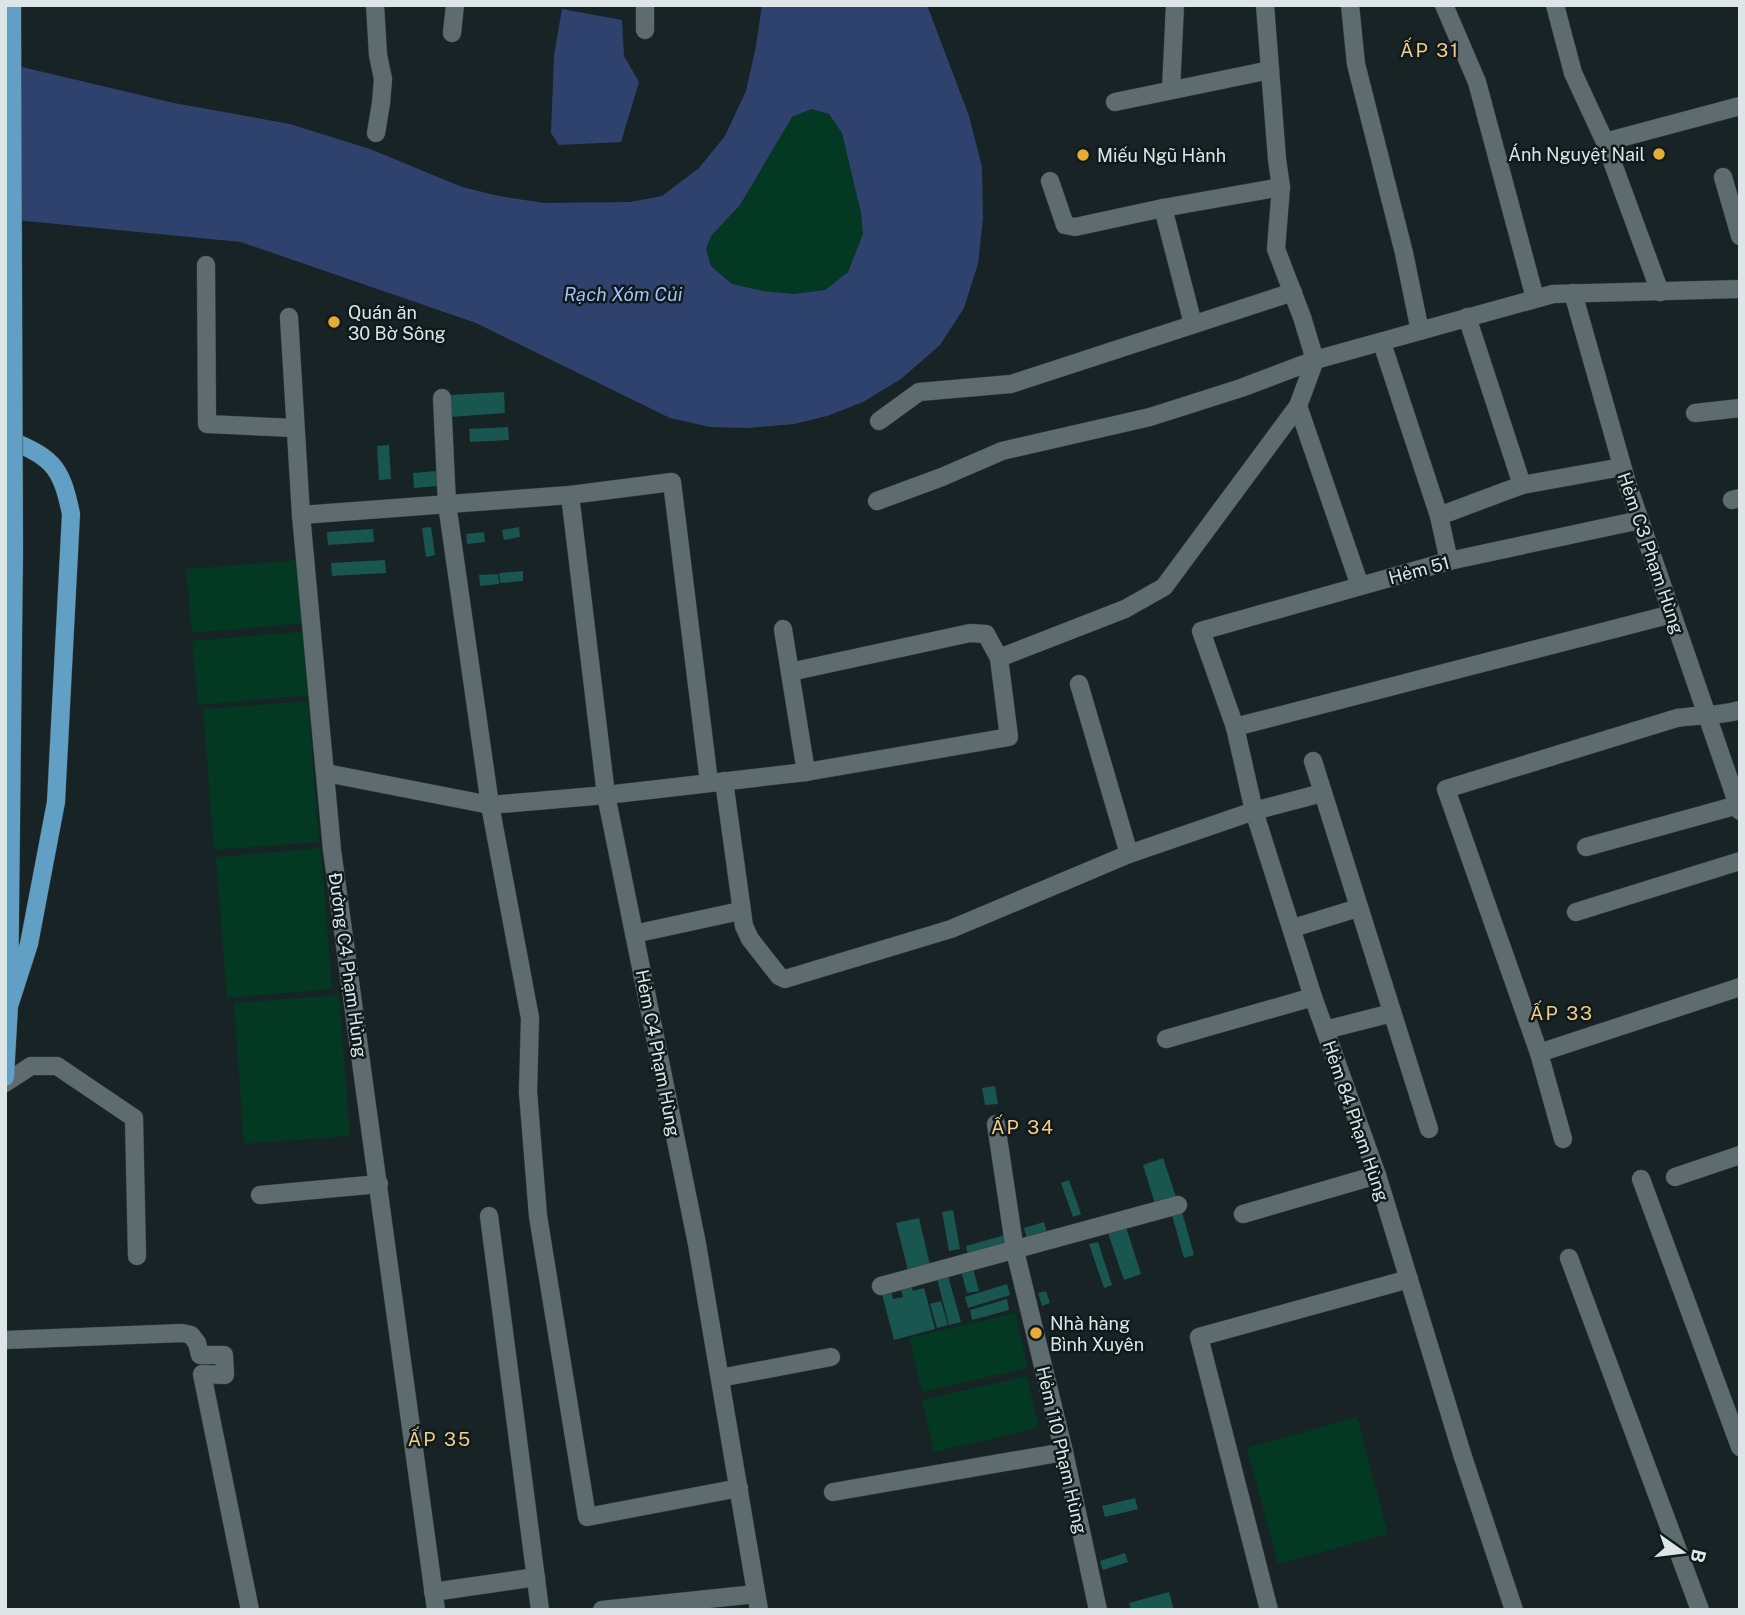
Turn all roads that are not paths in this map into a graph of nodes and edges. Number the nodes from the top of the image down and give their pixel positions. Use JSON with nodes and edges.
{"nodes":[{"id":1,"x":12,"y":5,"type":"edge"},
{"id":2,"x":375,"y":5,"type":"edge"},
{"id":3,"x":455,"y":5,"type":"edge"},
{"id":4,"x":645,"y":5,"type":"edge"},
{"id":5,"x":1175,"y":5,"type":"edge"},
{"id":6,"x":1265,"y":5,"type":"edge"},
{"id":7,"x":1350,"y":5,"type":"edge"},
{"id":8,"x":1444,"y":5,"type":"edge"},
{"id":9,"x":1555,"y":5,"type":"edge"},
{"id":10,"x":645,"y":30,"type":"dead end"},
{"id":11,"x":452,"y":33,"type":"dead end"},
{"id":12,"x":1270,"y":70,"type":"junction"},
{"id":13,"x":1171,"y":90,"type":"junction"},
{"id":14,"x":1115,"y":102,"type":"dead end"},
{"id":15,"x":1740,"y":106,"type":"edge"},
{"id":16,"x":376,"y":133,"type":"dead end"},
{"id":17,"x":1605,"y":142,"type":"junction"},
{"id":18,"x":1723,"y":177,"type":"dead end"},
{"id":19,"x":1050,"y":181,"type":"dead end"},
{"id":20,"x":1281,"y":187,"type":"junction"},
{"id":21,"x":1260,"y":191,"type":"junction"},
{"id":22,"x":1163,"y":208,"type":"junction"},
{"id":23,"x":1277,"y":225,"type":"junction"},
{"id":24,"x":1740,"y":236,"type":"edge"},
{"id":25,"x":206,"y":265,"type":"dead end"},
{"id":26,"x":1740,"y":289,"type":"edge"},
{"id":27,"x":1293,"y":292,"type":"junction"},
{"id":28,"x":1660,"y":292,"type":"junction"},
{"id":29,"x":1573,"y":293,"type":"junction"},
{"id":30,"x":1535,"y":298,"type":"junction"},
{"id":31,"x":289,"y":317,"type":"dead end"},
{"id":32,"x":1467,"y":317,"type":"junction"},
{"id":33,"x":1193,"y":324,"type":"junction"},
{"id":34,"x":1420,"y":331,"type":"junction"},
{"id":35,"x":1382,"y":343,"type":"junction"},
{"id":36,"x":1315,"y":360,"type":"junction"},
{"id":37,"x":442,"y":398,"type":"dead end"},
{"id":38,"x":1298,"y":407,"type":"junction"},
{"id":39,"x":1740,"y":408,"type":"edge"},
{"id":40,"x":1695,"y":413,"type":"dead end"},
{"id":41,"x":879,"y":421,"type":"dead end"},
{"id":42,"x":294,"y":428,"type":"junction"},
{"id":43,"x":5,"y":438,"type":"edge"},
{"id":44,"x":1622,"y":467,"type":"junction"},
{"id":45,"x":1522,"y":485,"type":"junction"},
{"id":46,"x":570,"y":495,"type":"junction"},
{"id":47,"x":877,"y":501,"type":"dead end"},
{"id":48,"x":447,"y":504,"type":"junction"},
{"id":49,"x":301,"y":515,"type":"junction"},
{"id":50,"x":1439,"y":516,"type":"junction"},
{"id":51,"x":1640,"y":520,"type":"junction"},
{"id":52,"x":1449,"y":561,"type":"junction"},
{"id":53,"x":1360,"y":586,"type":"junction"},
{"id":54,"x":1672,"y":614,"type":"junction"},
{"id":55,"x":783,"y":629,"type":"dead end"},
{"id":56,"x":1201,"y":631,"type":"joint"},
{"id":57,"x":999,"y":658,"type":"junction"},
{"id":58,"x":790,"y":672,"type":"junction"},
{"id":59,"x":1079,"y":684,"type":"dead end"},
{"id":60,"x":1740,"y":710,"type":"edge"},
{"id":61,"x":1705,"y":713,"type":"junction"},
{"id":62,"x":1235,"y":727,"type":"junction"},
{"id":63,"x":1313,"y":761,"type":"dead end"},
{"id":64,"x":1731,"y":762,"type":"edge"},
{"id":65,"x":326,"y":772,"type":"junction"},
{"id":66,"x":806,"y":772,"type":"junction"},
{"id":67,"x":716,"y":782,"type":"junction"},
{"id":68,"x":1322,"y":793,"type":"junction"},
{"id":69,"x":606,"y":795,"type":"junction"},
{"id":70,"x":490,"y":805,"type":"junction"},
{"id":71,"x":1739,"y":808,"type":"edge"},
{"id":72,"x":1254,"y":811,"type":"junction"},
{"id":73,"x":1586,"y":847,"type":"dead end"},
{"id":74,"x":1129,"y":854,"type":"junction"},
{"id":75,"x":1740,"y":861,"type":"edge"},
{"id":76,"x":1358,"y":908,"type":"junction"},
{"id":77,"x":740,"y":911,"type":"junction"},
{"id":78,"x":1576,"y":912,"type":"dead end"},
{"id":79,"x":1293,"y":928,"type":"junction"},
{"id":80,"x":634,"y":934,"type":"junction"},
{"id":81,"x":1740,"y":987,"type":"edge"},
{"id":82,"x":1313,"y":997,"type":"junction"},
{"id":83,"x":9,"y":1006,"type":"junction"},
{"id":84,"x":1392,"y":1013,"type":"junction"},
{"id":85,"x":1325,"y":1030,"type":"junction"},
{"id":86,"x":1166,"y":1039,"type":"dead end"},
{"id":87,"x":1539,"y":1053,"type":"junction"},
{"id":88,"x":5,"y":1077,"type":"edge"},
{"id":89,"x":5,"y":1083,"type":"edge"},
{"id":90,"x":996,"y":1124,"type":"dead end"},
{"id":91,"x":1429,"y":1129,"type":"dead end"},
{"id":92,"x":1563,"y":1139,"type":"dead end"},
{"id":93,"x":1740,"y":1155,"type":"edge"},
{"id":94,"x":1377,"y":1175,"type":"junction"},
{"id":95,"x":1675,"y":1177,"type":"dead end"},
{"id":96,"x":1642,"y":1179,"type":"dead end"},
{"id":97,"x":379,"y":1184,"type":"junction"},
{"id":98,"x":260,"y":1195,"type":"dead end"},
{"id":99,"x":1178,"y":1205,"type":"dead end"},
{"id":100,"x":1242,"y":1214,"type":"dead end"},
{"id":101,"x":489,"y":1216,"type":"dead end"},
{"id":102,"x":1016,"y":1251,"type":"junction"},
{"id":103,"x":137,"y":1256,"type":"dead end"},
{"id":104,"x":1569,"y":1258,"type":"dead end"},
{"id":105,"x":1409,"y":1279,"type":"junction"},
{"id":106,"x":881,"y":1286,"type":"dead end"},
{"id":107,"x":5,"y":1340,"type":"edge"},
{"id":108,"x":831,"y":1357,"type":"dead end"},
{"id":109,"x":720,"y":1378,"type":"junction"},
{"id":110,"x":1740,"y":1447,"type":"edge"},
{"id":111,"x":1065,"y":1452,"type":"junction"},
{"id":112,"x":739,"y":1488,"type":"junction"},
{"id":113,"x":833,"y":1492,"type":"dead end"},
{"id":114,"x":536,"y":1577,"type":"junction"},
{"id":115,"x":435,"y":1601,"type":"edge"},
{"id":116,"x":757,"y":1602,"type":"edge"},
{"id":117,"x":250,"y":1610,"type":"edge"},
{"id":118,"x":540,"y":1610,"type":"edge"},
{"id":119,"x":602,"y":1610,"type":"edge"},
{"id":120,"x":1098,"y":1610,"type":"edge"},
{"id":121,"x":1269,"y":1610,"type":"edge"},
{"id":122,"x":1514,"y":1610,"type":"edge"},
{"id":123,"x":1700,"y":1610,"type":"edge"}],
"edges":[{"from":1,"to":83,"type":"main road","bridge":true},
{"from":2,"to":16,"type":"street"},
{"from":3,"to":11,"type":"street"},
{"from":4,"to":10,"type":"street"},
{"from":5,"to":13,"type":"street"},
{"from":6,"to":12,"type":"street"},
{"from":7,"to":34,"type":"street"},
{"from":8,"to":30,"type":"street"},
{"from":9,"to":17,"type":"street"},
{"from":12,"to":13,"type":"street"},
{"from":12,"to":20,"type":"street"},
{"from":13,"to":14,"type":"street"},
{"from":15,"to":17,"type":"street"},
{"from":17,"to":28,"type":"street"},
{"from":18,"to":24,"type":"street"},
{"from":19,"to":22,"type":"street"},
{"from":20,"to":21,"type":"street"},
{"from":20,"to":23,"type":"street"},
{"from":21,"to":22,"type":"street"},
{"from":21,"to":23,"type":"street"},
{"from":22,"to":33,"type":"street"},
{"from":23,"to":27,"type":"street"},
{"from":25,"to":42,"type":"street"},
{"from":26,"to":28,"type":"street"},
{"from":27,"to":33,"type":"street"},
{"from":27,"to":36,"type":"street"},
{"from":28,"to":29,"type":"street"},
{"from":29,"to":30,"type":"street"},
{"from":29,"to":44,"type":"street","name":"Hẻm C3 Phạm Hùng"},
{"from":30,"to":32,"type":"street"},
{"from":31,"to":42,"type":"street","name":"Đường C4 Phạm Hủng"},
{"from":32,"to":34,"type":"street"},
{"from":32,"to":45,"type":"street"},
{"from":33,"to":41,"type":"street"},
{"from":34,"to":35,"type":"street"},
{"from":35,"to":36,"type":"street"},
{"from":35,"to":50,"type":"street"},
{"from":36,"to":38,"type":"street"},
{"from":36,"to":47,"type":"street"},
{"from":37,"to":48,"type":"street"},
{"from":38,"to":53,"type":"street"},
{"from":38,"to":57,"type":"street"},
{"from":39,"to":40,"type":"street"},
{"from":42,"to":49,"type":"street","name":"Đường C4 Phạm Hủng"},
{"from":43,"to":83,"type":"main road"},
{"from":44,"to":45,"type":"street"},
{"from":44,"to":51,"type":"street","name":"Hẻm C3 Phạm Hùng"},
{"from":45,"to":50,"type":"street"},
{"from":46,"to":48,"type":"street"},
{"from":46,"to":67,"type":"street"},
{"from":46,"to":69,"type":"street","name":"Hẻm C4 Phạm Hùng"},
{"from":48,"to":49,"type":"street"},
{"from":48,"to":70,"type":"street"},
{"from":49,"to":65,"type":"street","name":"Đường C4 Phạm Hủng"},
{"from":50,"to":52,"type":"street"},
{"from":51,"to":52,"type":"street","name":"Hẻm 51"},
{"from":51,"to":54,"type":"street","name":"Hẻm C3 Phạm Hùng"},
{"from":52,"to":53,"type":"street","name":"Hẻm 51"},
{"from":53,"to":56,"type":"street","name":"Hẻm 51"},
{"from":54,"to":61,"type":"street","name":"Hẻm C3 Phạm Hùng"},
{"from":54,"to":62,"type":"street"},
{"from":55,"to":58,"type":"street"},
{"from":56,"to":62,"type":"street","name":"Hẻm 84 Phạm Hùng"},
{"from":57,"to":58,"type":"street"},
{"from":57,"to":66,"type":"street"},
{"from":58,"to":66,"type":"street"},
{"from":59,"to":74,"type":"street"},
{"from":60,"to":61,"type":"street"},
{"from":61,"to":64,"type":"street","name":"Hẻm C3 Phạm Hùng"},
{"from":61,"to":87,"type":"street"},
{"from":62,"to":72,"type":"street","name":"Hẻm 84 Phạm Hùng"},
{"from":63,"to":68,"type":"street"},
{"from":64,"to":71,"type":"street","name":"Hẻm C3 Phạm Hùng"},
{"from":65,"to":70,"type":"street"},
{"from":65,"to":97,"type":"street","name":"Đường C4 Phạm Hủng"},
{"from":66,"to":67,"type":"street"},
{"from":67,"to":69,"type":"street"},
{"from":67,"to":77,"type":"street"},
{"from":68,"to":72,"type":"street"},
{"from":68,"to":76,"type":"street"},
{"from":69,"to":70,"type":"street"},
{"from":69,"to":80,"type":"street","name":"Hẻm C4 Phạm Hùng"},
{"from":70,"to":112,"type":"street"},
{"from":71,"to":73,"type":"street"},
{"from":72,"to":74,"type":"street"},
{"from":72,"to":79,"type":"street","name":"Hẻm 84 Phạm Hùng"},
{"from":74,"to":77,"type":"street"},
{"from":75,"to":78,"type":"street"},
{"from":76,"to":79,"type":"street"},
{"from":76,"to":84,"type":"street"},
{"from":77,"to":80,"type":"street"},
{"from":79,"to":82,"type":"street","name":"Hẻm 84 Phạm Hùng"},
{"from":80,"to":109,"type":"street","name":"Hẻm C4 Phạm Hùng"},
{"from":81,"to":87,"type":"street"},
{"from":82,"to":85,"type":"street","name":"Hẻm 84 Phạm Hùng"},
{"from":82,"to":86,"type":"street"},
{"from":83,"to":88,"type":"main road"},
{"from":84,"to":85,"type":"street"},
{"from":84,"to":91,"type":"street"},
{"from":85,"to":94,"type":"street","name":"Hẻm 84 Phạm Hùng"},
{"from":87,"to":92,"type":"street"},
{"from":89,"to":103,"type":"street"},
{"from":90,"to":102,"type":"street","name":"Hẻm 110 Phạm Hùng"},
{"from":93,"to":95,"type":"street"},
{"from":94,"to":100,"type":"street"},
{"from":94,"to":105,"type":"street","name":"Hẻm 84 Phạm Hùng"},
{"from":96,"to":110,"type":"street"},
{"from":97,"to":98,"type":"street"},
{"from":97,"to":115,"type":"street","name":"Đường C4 Phạm Hủng"},
{"from":99,"to":102,"type":"street"},
{"from":101,"to":114,"type":"street"},
{"from":102,"to":106,"type":"street"},
{"from":102,"to":111,"type":"street","name":"Hẻm 110 Phạm Hùng"},
{"from":104,"to":123,"type":"street"},
{"from":105,"to":121,"type":"street"},
{"from":105,"to":122,"type":"street","name":"Hẻm 84 Phạm Hùng"},
{"from":107,"to":117,"type":"street"},
{"from":108,"to":109,"type":"street"},
{"from":109,"to":112,"type":"street","name":"Hẻm C4 Phạm Hùng"},
{"from":111,"to":113,"type":"street"},
{"from":111,"to":120,"type":"street","name":"Hẻm 110 Phạm Hùng"},
{"from":112,"to":116,"type":"street","name":"Hẻm C4 Phạm Hùng"},
{"from":114,"to":115,"type":"street"},
{"from":114,"to":118,"type":"street"},
{"from":116,"to":119,"type":"street"}]}
